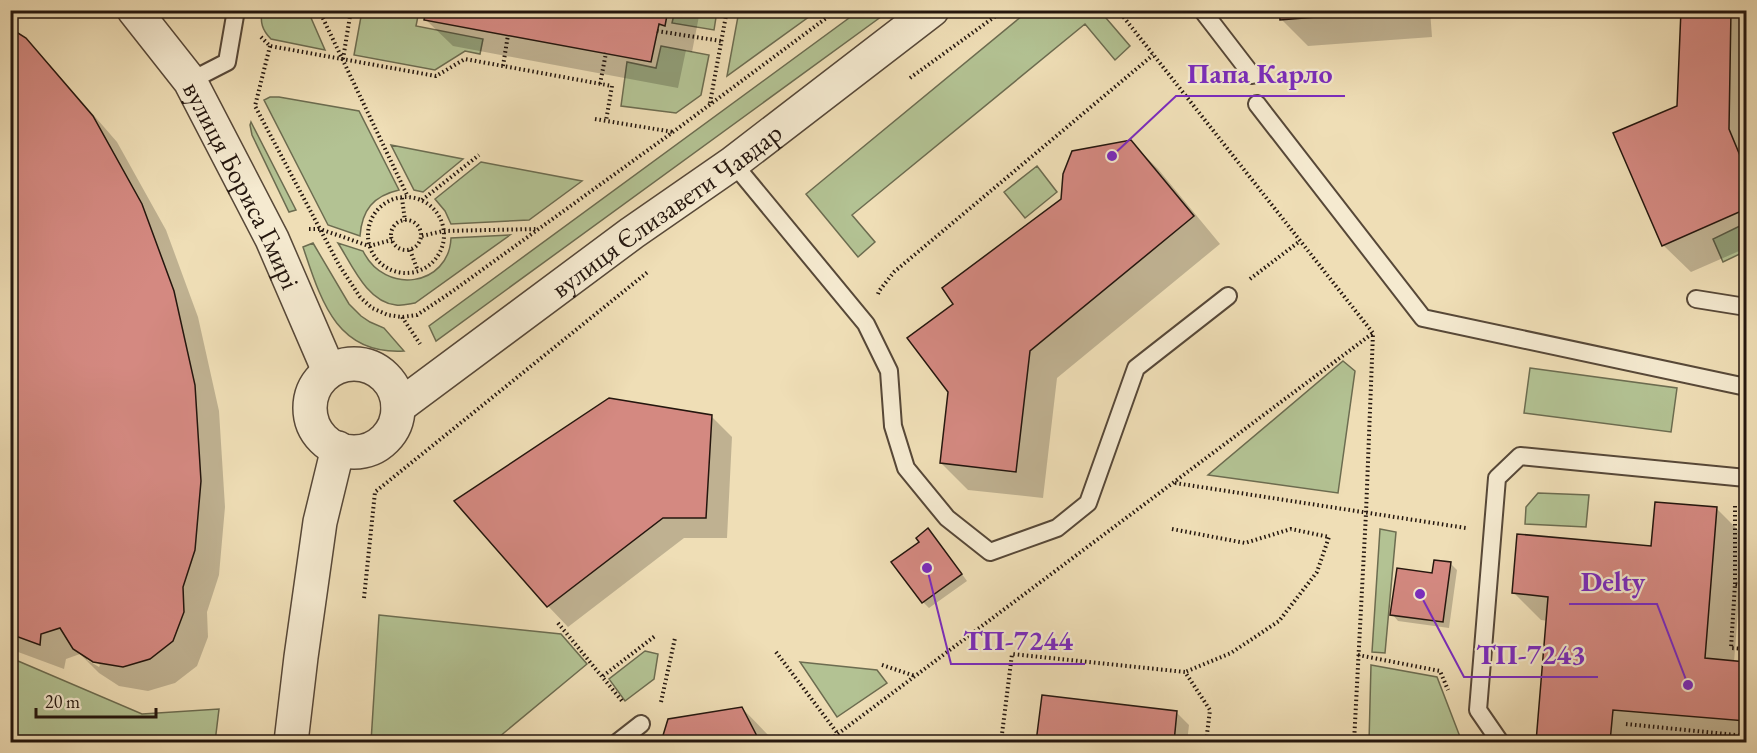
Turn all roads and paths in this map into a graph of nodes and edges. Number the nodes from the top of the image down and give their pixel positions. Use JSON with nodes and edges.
{"nodes":[{"id":1,"x":134,"y":10,"type":"edge"},
{"id":2,"x":236,"y":10,"type":"edge"},
{"id":3,"x":319,"y":10,"type":"edge"},
{"id":4,"x":351,"y":10,"type":"edge"},
{"id":5,"x":727,"y":10,"type":"edge"},
{"id":6,"x":837,"y":10,"type":"edge"},
{"id":7,"x":932,"y":10,"type":"edge"},
{"id":8,"x":1004,"y":10,"type":"edge"},
{"id":9,"x":1118,"y":10,"type":"edge"},
{"id":10,"x":1202,"y":10,"type":"edge"},
{"id":11,"x":657,"y":31,"type":"dead end"},
{"id":12,"x":258,"y":33,"type":"dead end"},
{"id":13,"x":508,"y":35,"type":"dead end"},
{"id":14,"x":721,"y":41,"type":"junction"},
{"id":15,"x":270,"y":46,"type":"junction"},
{"id":16,"x":606,"y":53,"type":"dead end"},
{"id":17,"x":1153,"y":56,"type":"junction"},
{"id":18,"x":343,"y":59,"type":"junction"},
{"id":19,"x":502,"y":66,"type":"junction"},
{"id":20,"x":1252,"y":75,"type":"dead end"},
{"id":21,"x":908,"y":79,"type":"dead end"},
{"id":22,"x":190,"y":81,"type":"junction"},
{"id":23,"x":600,"y":84,"type":"junction"},
{"id":24,"x":710,"y":103,"type":"junction"},
{"id":25,"x":1257,"y":104,"type":"dead end"},
{"id":26,"x":595,"y":119,"type":"dead end"},
{"id":27,"x":606,"y":121,"type":"junction"},
{"id":28,"x":674,"y":132,"type":"junction"},
{"id":29,"x":479,"y":155,"type":"dead end"},
{"id":30,"x":733,"y":163,"type":"junction"},
{"id":31,"x":402,"y":197,"type":"junction"},
{"id":32,"x":408,"y":198,"type":"junction"},
{"id":33,"x":422,"y":200,"type":"junction"},
{"id":34,"x":405,"y":220,"type":"junction"},
{"id":35,"x":307,"y":229,"type":"dead end"},
{"id":36,"x":320,"y":229,"type":"junction"},
{"id":37,"x":539,"y":229,"type":"junction"},
{"id":38,"x":443,"y":231,"type":"junction"},
{"id":39,"x":422,"y":236,"type":"junction"},
{"id":40,"x":392,"y":240,"type":"junction"},
{"id":41,"x":1300,"y":242,"type":"junction"},
{"id":42,"x":369,"y":246,"type":"junction"},
{"id":43,"x":410,"y":250,"type":"junction"},
{"id":44,"x":653,"y":267,"type":"dead end"},
{"id":45,"x":418,"y":271,"type":"junction"},
{"id":46,"x":1228,"y":296,"type":"joint"},
{"id":47,"x":1696,"y":299,"type":"dead end"},
{"id":48,"x":878,"y":300,"type":"dead end"},
{"id":49,"x":1746,"y":307,"type":"edge"},
{"id":50,"x":402,"y":317,"type":"junction"},
{"id":51,"x":1373,"y":333,"type":"junction"},
{"id":52,"x":425,"y":352,"type":"dead end"},
{"id":53,"x":329,"y":371,"type":"junction"},
{"id":54,"x":1746,"y":387,"type":"edge"},
{"id":55,"x":398,"y":407,"type":"junction"},
{"id":56,"x":338,"y":448,"type":"junction"},
{"id":57,"x":1746,"y":478,"type":"edge"},
{"id":58,"x":1175,"y":483,"type":"junction"},
{"id":59,"x":1735,"y":495,"type":"dead end"},
{"id":60,"x":1366,"y":513,"type":"junction"},
{"id":61,"x":1172,"y":529,"type":"dead end"},
{"id":62,"x":1492,"y":532,"type":"junction"},
{"id":63,"x":1735,"y":585,"type":"junction"},
{"id":64,"x":1746,"y":585,"type":"edge"},
{"id":65,"x":364,"y":598,"type":"dead end"},
{"id":66,"x":558,"y":623,"type":"dead end"},
{"id":67,"x":655,"y":636,"type":"dead end"},
{"id":68,"x":675,"y":638,"type":"dead end"},
{"id":69,"x":1746,"y":649,"type":"edge"},
{"id":70,"x":776,"y":652,"type":"dead end"},
{"id":71,"x":1358,"y":655,"type":"junction"},
{"id":72,"x":882,"y":665,"type":"dead end"},
{"id":73,"x":1185,"y":672,"type":"junction"},
{"id":74,"x":603,"y":676,"type":"junction"},
{"id":75,"x":915,"y":676,"type":"junction"},
{"id":76,"x":1449,"y":691,"type":"dead end"},
{"id":77,"x":641,"y":724,"type":"junction"},
{"id":78,"x":1626,"y":724,"type":"dead end"},
{"id":79,"x":838,"y":734,"type":"junction"},
{"id":80,"x":1746,"y":736,"type":"edge"},
{"id":81,"x":291,"y":742,"type":"edge"},
{"id":82,"x":618,"y":742,"type":"edge"},
{"id":83,"x":827,"y":742,"type":"edge"},
{"id":84,"x":1001,"y":742,"type":"edge"},
{"id":85,"x":1206,"y":742,"type":"edge"},
{"id":86,"x":1354,"y":742,"type":"edge"},
{"id":87,"x":1500,"y":742,"type":"edge"}],
"edges":[{"from":1,"to":22,"type":"street","name":"вулиця Бориса Гмирі"},
{"from":2,"to":22,"type":"lane"},
{"from":3,"to":18,"type":"path"},
{"from":4,"to":18,"type":"path"},
{"from":5,"to":14,"type":"path"},
{"from":6,"to":24,"type":"path"},
{"from":7,"to":30,"type":"street","name":"вулиця Єлизавети Чавдар"},
{"from":8,"to":21,"type":"path"},
{"from":9,"to":17,"type":"path"},
{"from":10,"to":20,"type":"lane"},
{"from":11,"to":14,"type":"path"},
{"from":12,"to":15,"type":"path"},
{"from":13,"to":19,"type":"path"},
{"from":14,"to":24,"type":"path"},
{"from":15,"to":18,"type":"path"},
{"from":15,"to":36,"type":"path"},
{"from":16,"to":23,"type":"path"},
{"from":17,"to":41,"type":"path"},
{"from":17,"to":48,"type":"path"},
{"from":18,"to":19,"type":"path"},
{"from":18,"to":32,"type":"path"},
{"from":19,"to":23,"type":"path"},
{"from":22,"to":53,"type":"street","name":"вулиця Бориса Гмирі"},
{"from":23,"to":27,"type":"path"},
{"from":24,"to":28,"type":"path"},
{"from":25,"to":54,"type":"lane"},
{"from":26,"to":27,"type":"path"},
{"from":27,"to":28,"type":"path"},
{"from":28,"to":37,"type":"path"},
{"from":29,"to":33,"type":"path"},
{"from":30,"to":46,"type":"lane"},
{"from":30,"to":55,"type":"street","name":"вулиця Єлизавети Чавдар"},
{"from":31,"to":32,"type":"path"},
{"from":31,"to":34,"type":"path"},
{"from":31,"to":42,"type":"path"},
{"from":32,"to":33,"type":"path"},
{"from":33,"to":38,"type":"path"},
{"from":34,"to":39,"type":"path"},
{"from":34,"to":40,"type":"path"},
{"from":35,"to":36,"type":"path"},
{"from":36,"to":42,"type":"path"},
{"from":36,"to":50,"type":"path"},
{"from":37,"to":38,"type":"path"},
{"from":37,"to":50,"type":"path"},
{"from":38,"to":39,"type":"path"},
{"from":38,"to":45,"type":"path"},
{"from":39,"to":43,"type":"path"},
{"from":40,"to":42,"type":"path"},
{"from":40,"to":43,"type":"path"},
{"from":41,"to":46,"type":"path"},
{"from":41,"to":51,"type":"path"},
{"from":42,"to":45,"type":"path"},
{"from":43,"to":45,"type":"path"},
{"from":44,"to":65,"type":"path"},
{"from":47,"to":49,"type":"lane"},
{"from":50,"to":52,"type":"path"},
{"from":51,"to":58,"type":"path"},
{"from":51,"to":60,"type":"path"},
{"from":53,"to":55,"type":"street"},
{"from":53,"to":56,"type":"street"},
{"from":55,"to":56,"type":"street"},
{"from":56,"to":81,"type":"street"},
{"from":57,"to":62,"type":"lane"},
{"from":58,"to":60,"type":"path"},
{"from":58,"to":75,"type":"path"},
{"from":59,"to":63,"type":"path"},
{"from":60,"to":62,"type":"path"},
{"from":60,"to":71,"type":"path"},
{"from":61,"to":73,"type":"path"},
{"from":62,"to":87,"type":"lane"},
{"from":63,"to":64,"type":"path"},
{"from":63,"to":69,"type":"path"},
{"from":66,"to":74,"type":"path"},
{"from":67,"to":74,"type":"path"},
{"from":68,"to":77,"type":"path"},
{"from":70,"to":79,"type":"path"},
{"from":71,"to":76,"type":"path"},
{"from":71,"to":86,"type":"path"},
{"from":72,"to":75,"type":"path"},
{"from":73,"to":84,"type":"path"},
{"from":73,"to":85,"type":"path"},
{"from":74,"to":77,"type":"path"},
{"from":75,"to":79,"type":"path"},
{"from":77,"to":82,"type":"lane"},
{"from":78,"to":80,"type":"path"},
{"from":79,"to":83,"type":"path"}]}
